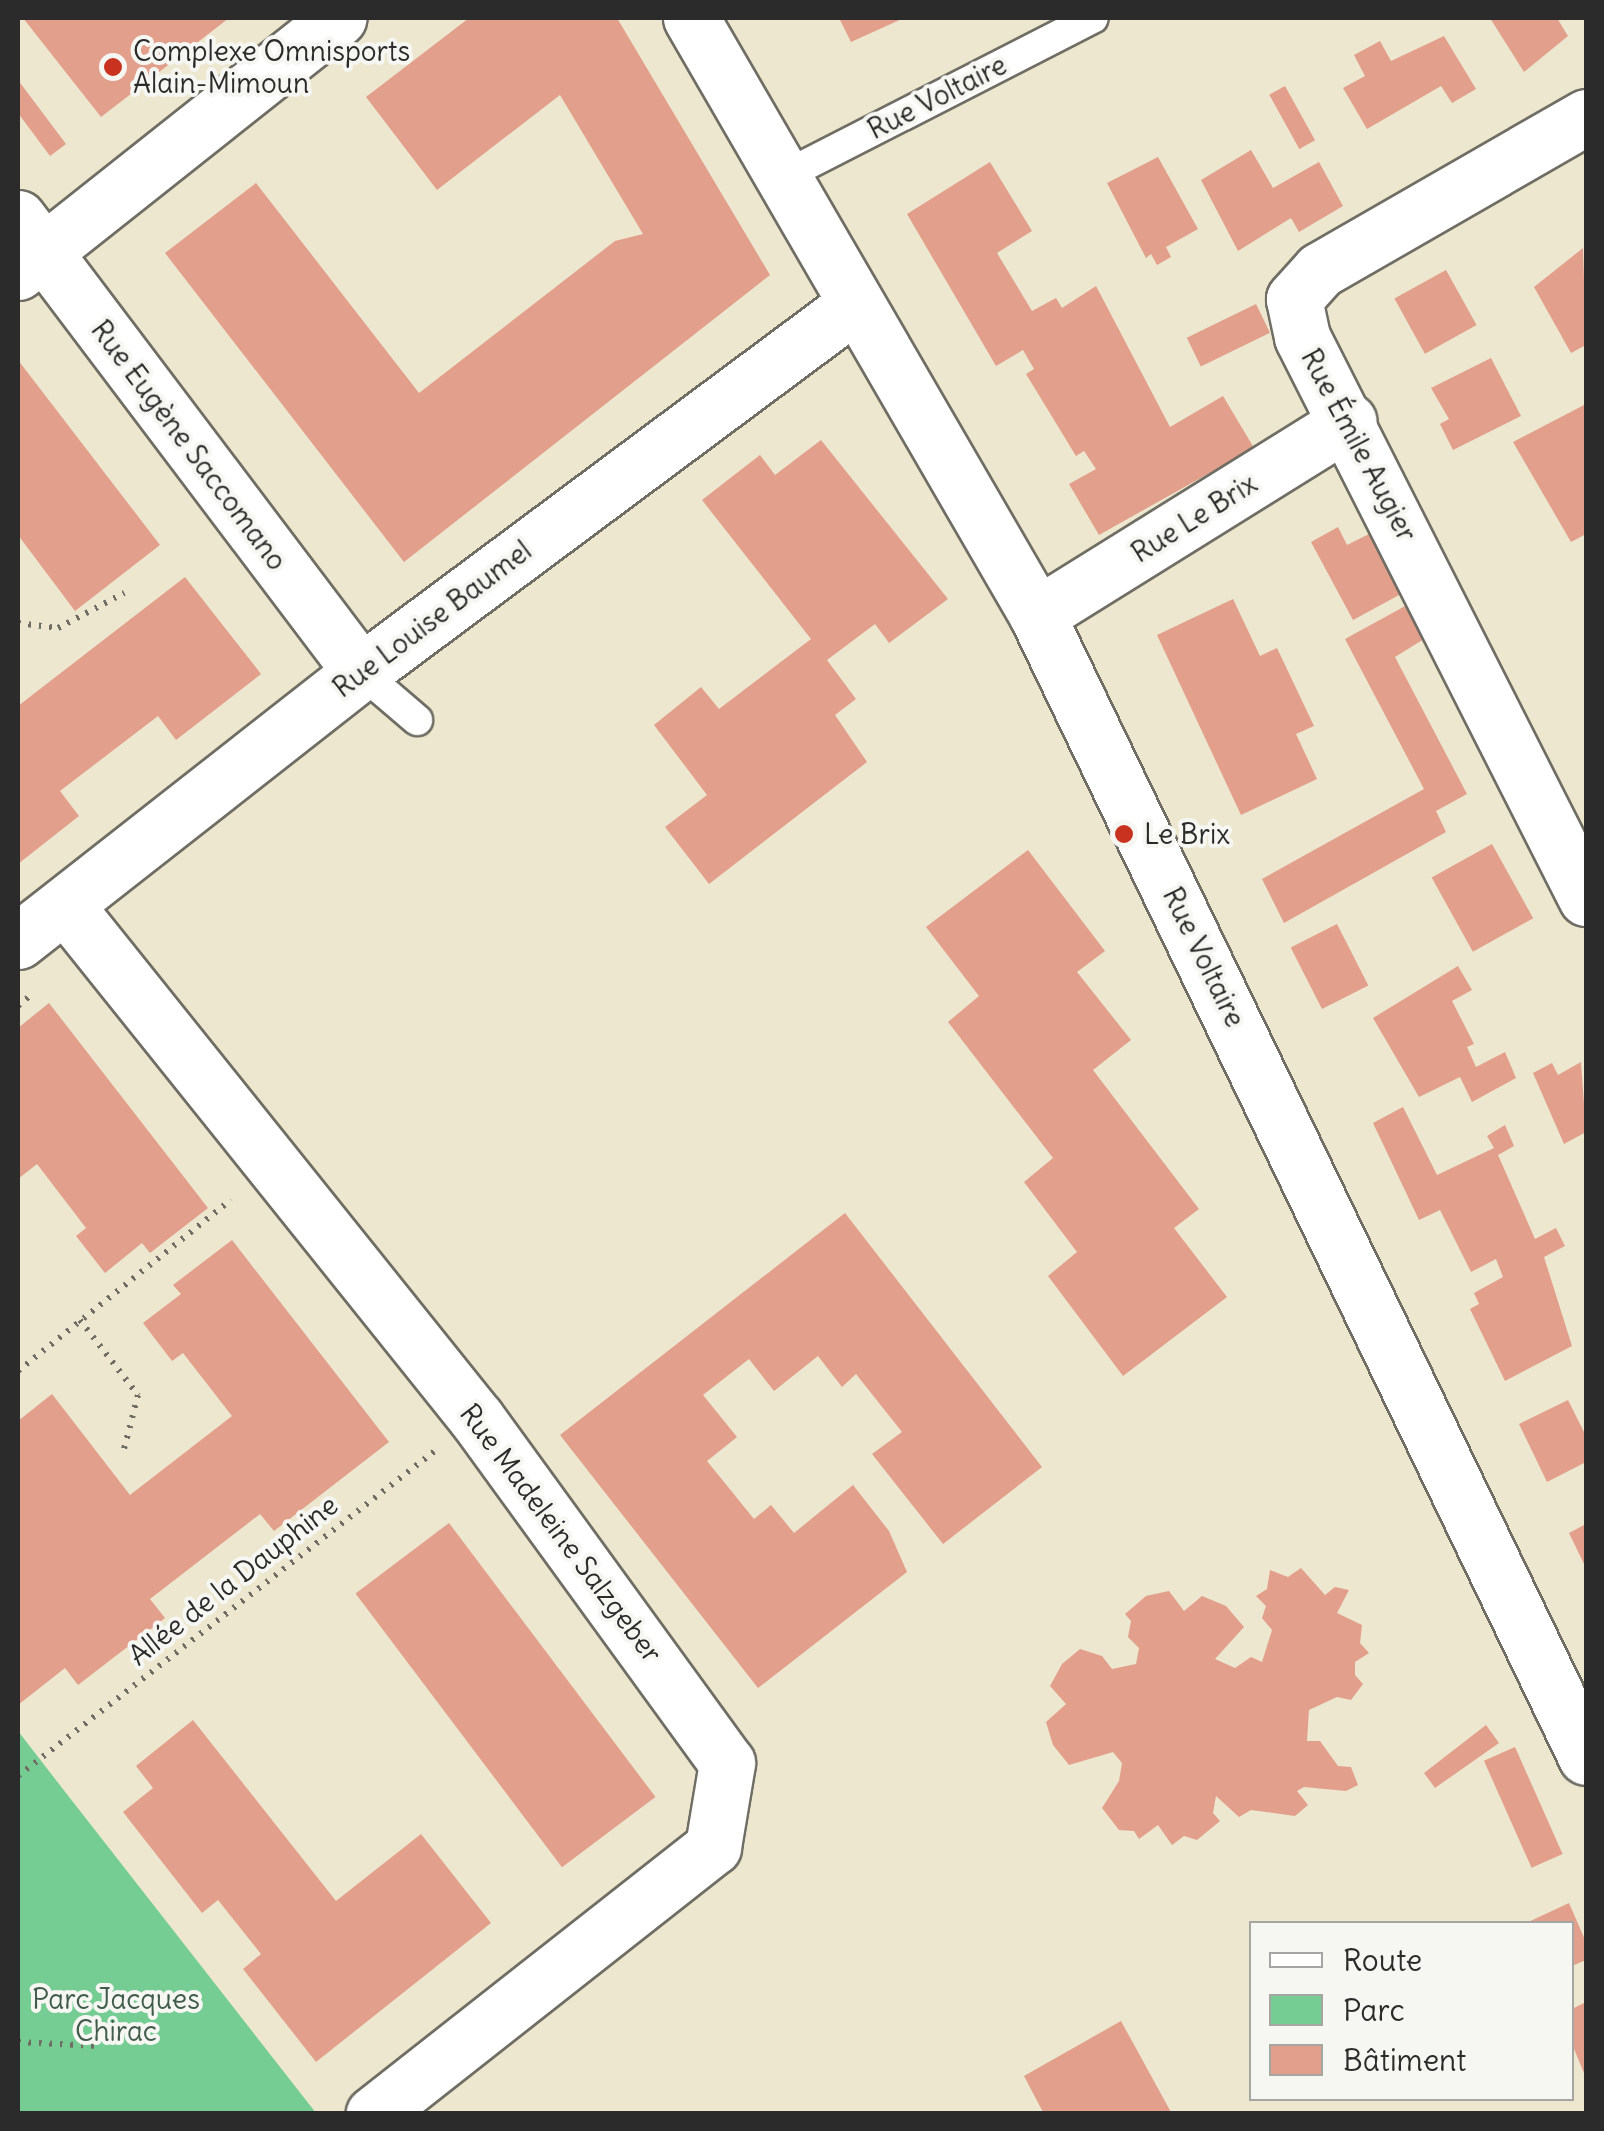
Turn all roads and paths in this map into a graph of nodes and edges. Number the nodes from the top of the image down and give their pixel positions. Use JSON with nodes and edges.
{"nodes":[{"id":1,"x":339,"y":18,"type":"edge"},
{"id":2,"x":691,"y":18,"type":"edge"},
{"id":3,"x":1093,"y":18,"type":"edge"},
{"id":4,"x":1586,"y":117,"type":"edge"},
{"id":5,"x":782,"y":177,"type":"junction"},
{"id":6,"x":26,"y":247,"type":"edge"},
{"id":7,"x":853,"y":306,"type":"junction"},
{"id":8,"x":1349,"y":421,"type":"junction"},
{"id":9,"x":124,"y":594,"type":"dead end"},
{"id":10,"x":1038,"y":615,"type":"junction"},
{"id":11,"x":18,"y":623,"type":"edge"},
{"id":12,"x":360,"y":672,"type":"junction"},
{"id":13,"x":417,"y":720,"type":"dead end"},
{"id":14,"x":1586,"y":898,"type":"edge"},
{"id":15,"x":65,"y":906,"type":"junction"},
{"id":16,"x":18,"y":942,"type":"edge"},
{"id":17,"x":224,"y":1206,"type":"dead end"},
{"id":18,"x":80,"y":1320,"type":"junction"},
{"id":19,"x":18,"y":1371,"type":"edge"},
{"id":20,"x":477,"y":1418,"type":"junction"},
{"id":21,"x":123,"y":1453,"type":"dead end"},
{"id":22,"x":1586,"y":1758,"type":"edge"},
{"id":23,"x":18,"y":1776,"type":"edge"},
{"id":24,"x":18,"y":2042,"type":"edge"},
{"id":25,"x":98,"y":2046,"type":"dead end"},
{"id":26,"x":374,"y":2114,"type":"edge"}],
"edges":[{"from":1,"to":6,"type":"street"},
{"from":2,"to":5,"type":"street","name":"Rue Voltaire"},
{"from":3,"to":5,"type":"lane","name":"Rue Voltaire"},
{"from":4,"to":8,"type":"street","name":"Rue Émile Augier"},
{"from":5,"to":7,"type":"street","name":"Rue Voltaire"},
{"from":6,"to":12,"type":"street","name":"Rue Eugène Saccomano"},
{"from":7,"to":10,"type":"street","name":"Rue Voltaire"},
{"from":7,"to":12,"type":"street","name":"Rue Louise Baumel"},
{"from":8,"to":10,"type":"street","name":"Rue Le Brix"},
{"from":8,"to":14,"type":"street","name":"Rue Émile Augier"},
{"from":9,"to":11,"type":"path"},
{"from":10,"to":22,"type":"street","name":"Rue Voltaire"},
{"from":12,"to":13,"type":"lane"},
{"from":12,"to":15,"type":"street","name":"Rue Louise Baumel"},
{"from":15,"to":16,"type":"street","name":"Rue Louise Baumel"},
{"from":15,"to":20,"type":"street","name":"Rue Madeleine Salzgeber"},
{"from":17,"to":18,"type":"path"},
{"from":18,"to":19,"type":"path"},
{"from":18,"to":21,"type":"path"},
{"from":20,"to":23,"type":"path","name":"Allée de la Dauphine"},
{"from":20,"to":26,"type":"street","name":"Rue Madeleine Salzgeber"},
{"from":24,"to":25,"type":"path"}]}
